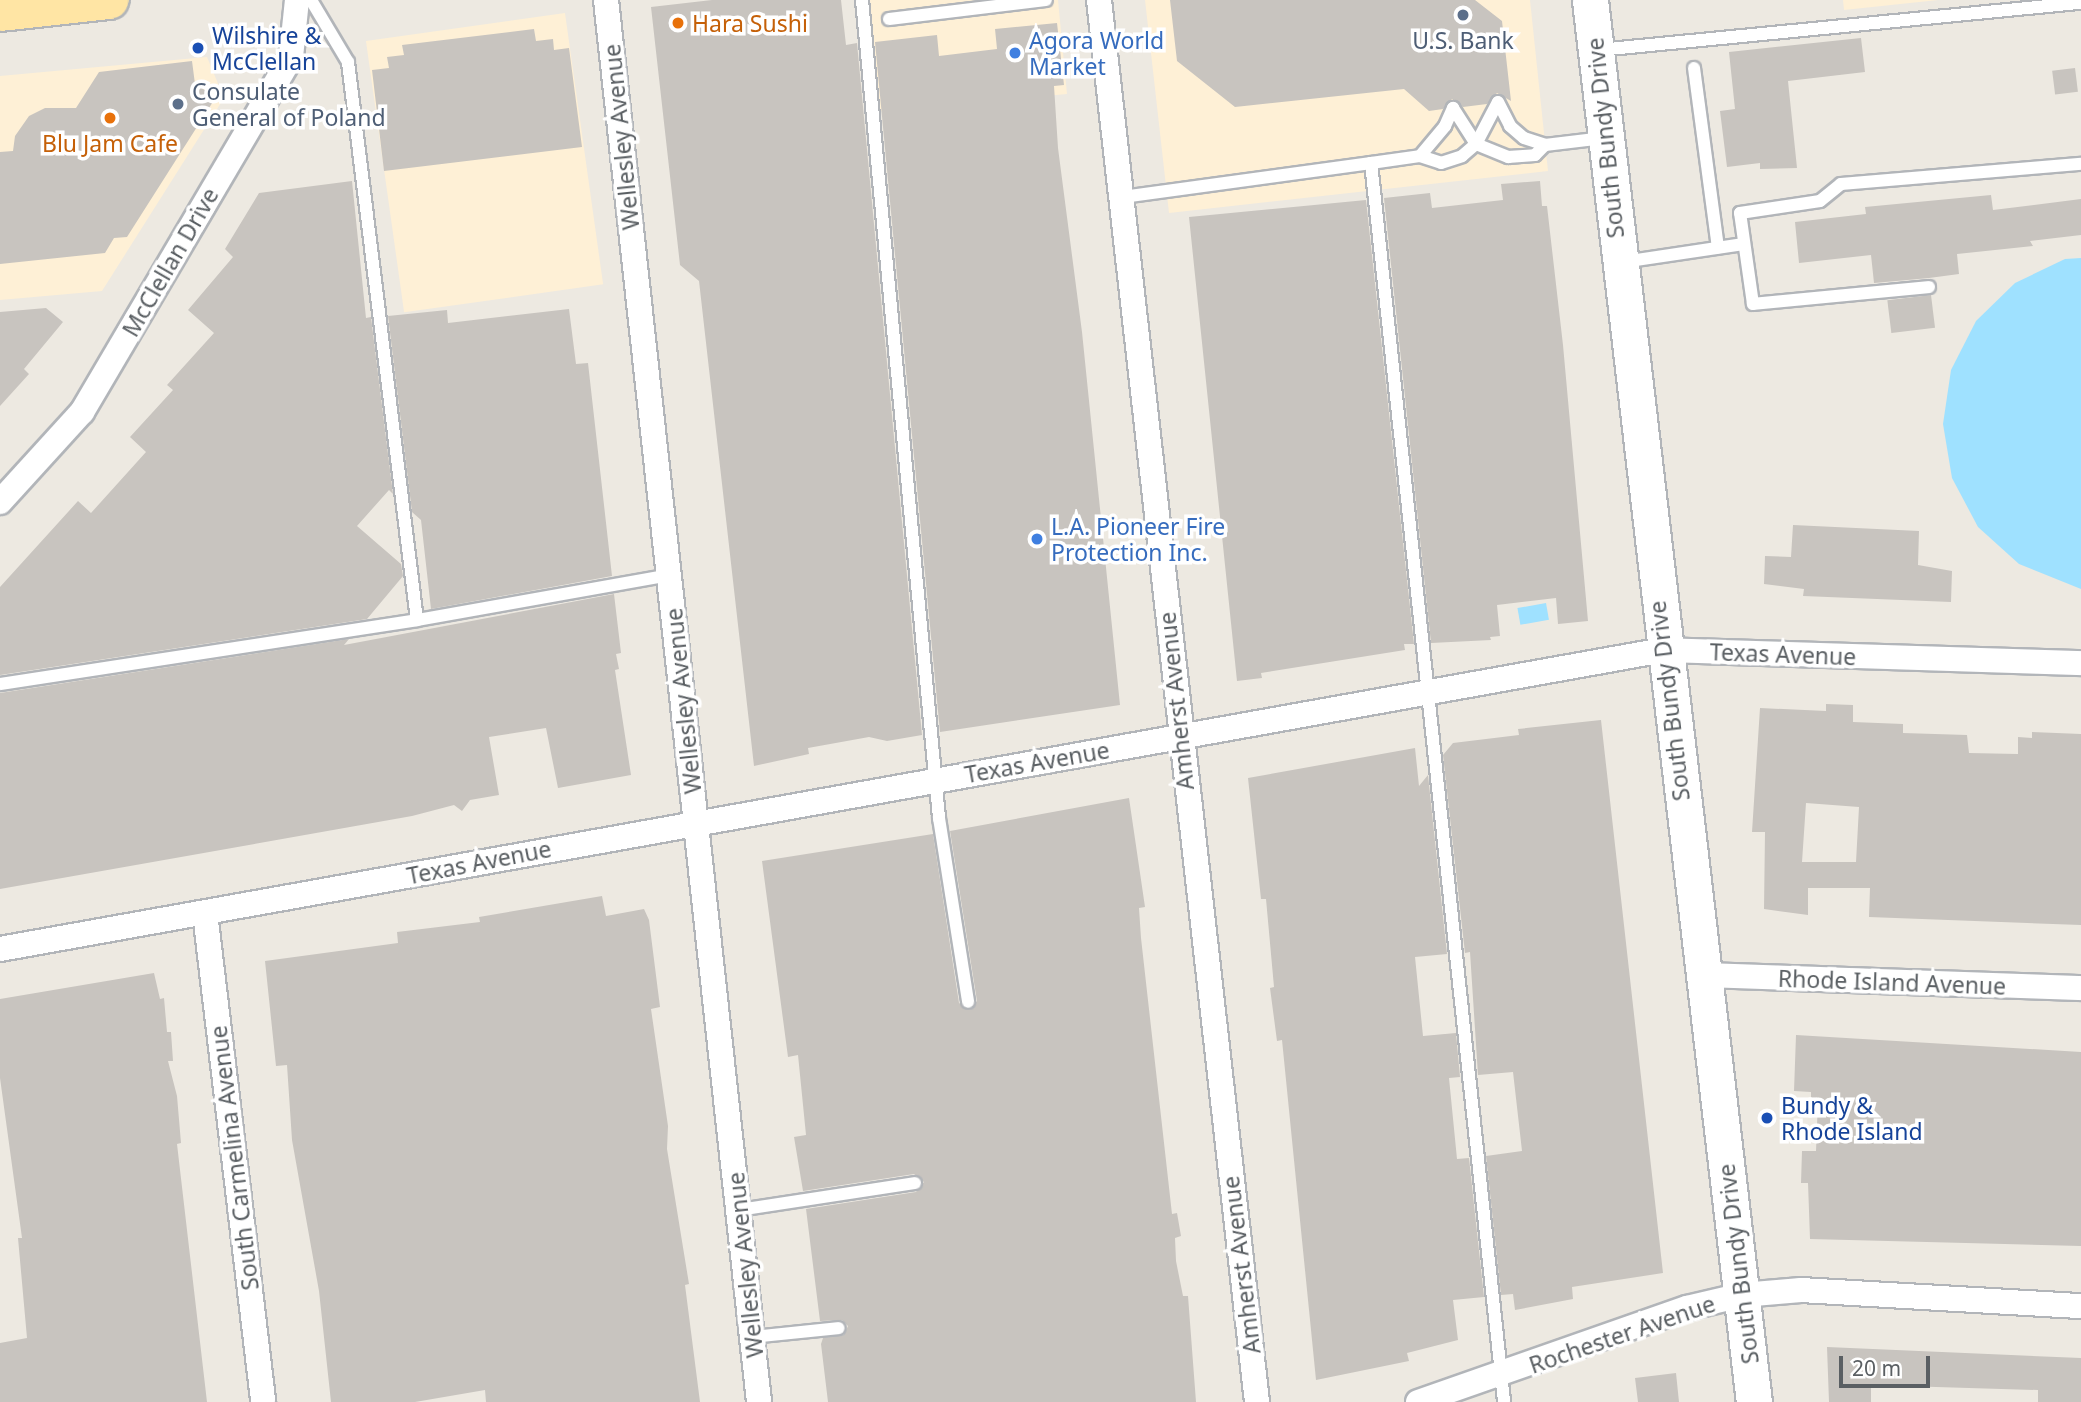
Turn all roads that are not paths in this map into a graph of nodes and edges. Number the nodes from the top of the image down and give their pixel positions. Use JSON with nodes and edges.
{"nodes":[{"id":1,"x":109,"y":0,"type":"edge"},
{"id":2,"x":297,"y":0,"type":"edge"},
{"id":3,"x":311,"y":0,"type":"edge"},
{"id":4,"x":606,"y":0,"type":"edge"},
{"id":5,"x":862,"y":0,"type":"edge"},
{"id":6,"x":1046,"y":0,"type":"edge"},
{"id":7,"x":1099,"y":0,"type":"edge"},
{"id":8,"x":1590,"y":0,"type":"edge"},
{"id":9,"x":2081,"y":3,"type":"edge"},
{"id":10,"x":0,"y":12,"type":"edge"},
{"id":11,"x":889,"y":19,"type":"dead end"},
{"id":12,"x":1595,"y":50,"type":"junction"},
{"id":13,"x":1694,"y":68,"type":"dead end"},
{"id":14,"x":1606,"y":138,"type":"junction"},
{"id":15,"x":1476,"y":144,"type":"junction"},
{"id":16,"x":1545,"y":145,"type":"junction"},
{"id":17,"x":1420,"y":156,"type":"junction"},
{"id":18,"x":1371,"y":163,"type":"junction"},
{"id":19,"x":2081,"y":164,"type":"edge"},
{"id":20,"x":1123,"y":197,"type":"junction"},
{"id":21,"x":1743,"y":244,"type":"junction"},
{"id":22,"x":1718,"y":247,"type":"junction"},
{"id":23,"x":1619,"y":262,"type":"junction"},
{"id":24,"x":1929,"y":287,"type":"dead end"},
{"id":25,"x":0,"y":502,"type":"edge"},
{"id":26,"x":669,"y":575,"type":"junction"},
{"id":27,"x":417,"y":620,"type":"junction"},
{"id":28,"x":1663,"y":650,"type":"junction"},
{"id":29,"x":2081,"y":663,"type":"edge"},
{"id":30,"x":0,"y":684,"type":"edge"},
{"id":31,"x":1427,"y":694,"type":"junction"},
{"id":32,"x":1179,"y":736,"type":"junction"},
{"id":33,"x":937,"y":780,"type":"junction"},
{"id":34,"x":696,"y":821,"type":"junction"},
{"id":35,"x":205,"y":913,"type":"junction"},
{"id":36,"x":0,"y":949,"type":"edge"},
{"id":37,"x":1703,"y":975,"type":"junction"},
{"id":38,"x":2081,"y":988,"type":"edge"},
{"id":39,"x":968,"y":1002,"type":"dead end"},
{"id":40,"x":915,"y":1183,"type":"dead end"},
{"id":41,"x":739,"y":1210,"type":"junction"},
{"id":42,"x":1742,"y":1295,"type":"junction"},
{"id":43,"x":2081,"y":1306,"type":"edge"},
{"id":44,"x":839,"y":1328,"type":"dead end"},
{"id":45,"x":752,"y":1337,"type":"junction"},
{"id":46,"x":1502,"y":1376,"type":"junction"},
{"id":47,"x":263,"y":1402,"type":"edge"},
{"id":48,"x":758,"y":1402,"type":"edge"},
{"id":49,"x":1257,"y":1402,"type":"edge"},
{"id":50,"x":1418,"y":1402,"type":"edge"},
{"id":51,"x":1504,"y":1402,"type":"edge"},
{"id":52,"x":1754,"y":1402,"type":"edge"}],
"edges":[{"from":1,"to":10,"type":"main road"},
{"from":2,"to":25,"type":"street","name":"McClellan Drive"},
{"from":3,"to":27,"type":"lane"},
{"from":4,"to":26,"type":"street","name":"Wellesley Avenue"},
{"from":5,"to":33,"type":"lane"},
{"from":6,"to":11,"type":"lane"},
{"from":7,"to":20,"type":"street","name":"Amherst Avenue"},
{"from":8,"to":12,"type":"main road","name":"South Bundy Drive"},
{"from":9,"to":12,"type":"lane"},
{"from":12,"to":14,"type":"main road","name":"South Bundy Drive"},
{"from":13,"to":22,"type":"lane"},
{"from":14,"to":16,"type":"lane"},
{"from":14,"to":23,"type":"main road","name":"South Bundy Drive"},
{"from":15,"to":16,"type":"lane"},
{"from":15,"to":16,"type":"lane"},
{"from":15,"to":17,"type":"lane"},
{"from":15,"to":17,"type":"lane"},
{"from":17,"to":18,"type":"lane"},
{"from":18,"to":20,"type":"lane"},
{"from":18,"to":31,"type":"lane"},
{"from":19,"to":21,"type":"lane"},
{"from":20,"to":32,"type":"street","name":"Amherst Avenue"},
{"from":21,"to":22,"type":"lane"},
{"from":21,"to":24,"type":"lane"},
{"from":22,"to":23,"type":"lane"},
{"from":23,"to":28,"type":"main road","name":"South Bundy Drive"},
{"from":26,"to":27,"type":"lane"},
{"from":26,"to":34,"type":"street","name":"Wellesley Avenue"},
{"from":27,"to":30,"type":"lane"},
{"from":28,"to":29,"type":"street","name":"Texas Avenue"},
{"from":28,"to":31,"type":"street","name":"Texas Avenue"},
{"from":28,"to":37,"type":"main road","name":"South Bundy Drive"},
{"from":31,"to":32,"type":"street","name":"Texas Avenue"},
{"from":31,"to":46,"type":"lane"},
{"from":32,"to":33,"type":"street","name":"Texas Avenue"},
{"from":32,"to":49,"type":"street","name":"Amherst Avenue"},
{"from":33,"to":34,"type":"street","name":"Texas Avenue"},
{"from":33,"to":39,"type":"lane"},
{"from":34,"to":35,"type":"street","name":"Texas Avenue"},
{"from":34,"to":41,"type":"street","name":"Wellesley Avenue"},
{"from":35,"to":36,"type":"street","name":"Texas Avenue"},
{"from":35,"to":47,"type":"street","name":"South Carmelina Avenue"},
{"from":37,"to":38,"type":"street","name":"Rhode Island Avenue"},
{"from":37,"to":42,"type":"main road","name":"South Bundy Drive"},
{"from":40,"to":41,"type":"lane"},
{"from":41,"to":45,"type":"street","name":"Wellesley Avenue"},
{"from":42,"to":43,"type":"street","name":"Rochester Avenue"},
{"from":42,"to":46,"type":"street","name":"Rochester Avenue"},
{"from":42,"to":52,"type":"main road","name":"South Bundy Drive"},
{"from":44,"to":45,"type":"lane"},
{"from":45,"to":48,"type":"street","name":"Wellesley Avenue"},
{"from":46,"to":50,"type":"street","name":"Rochester Avenue"},
{"from":46,"to":51,"type":"lane"}]}
